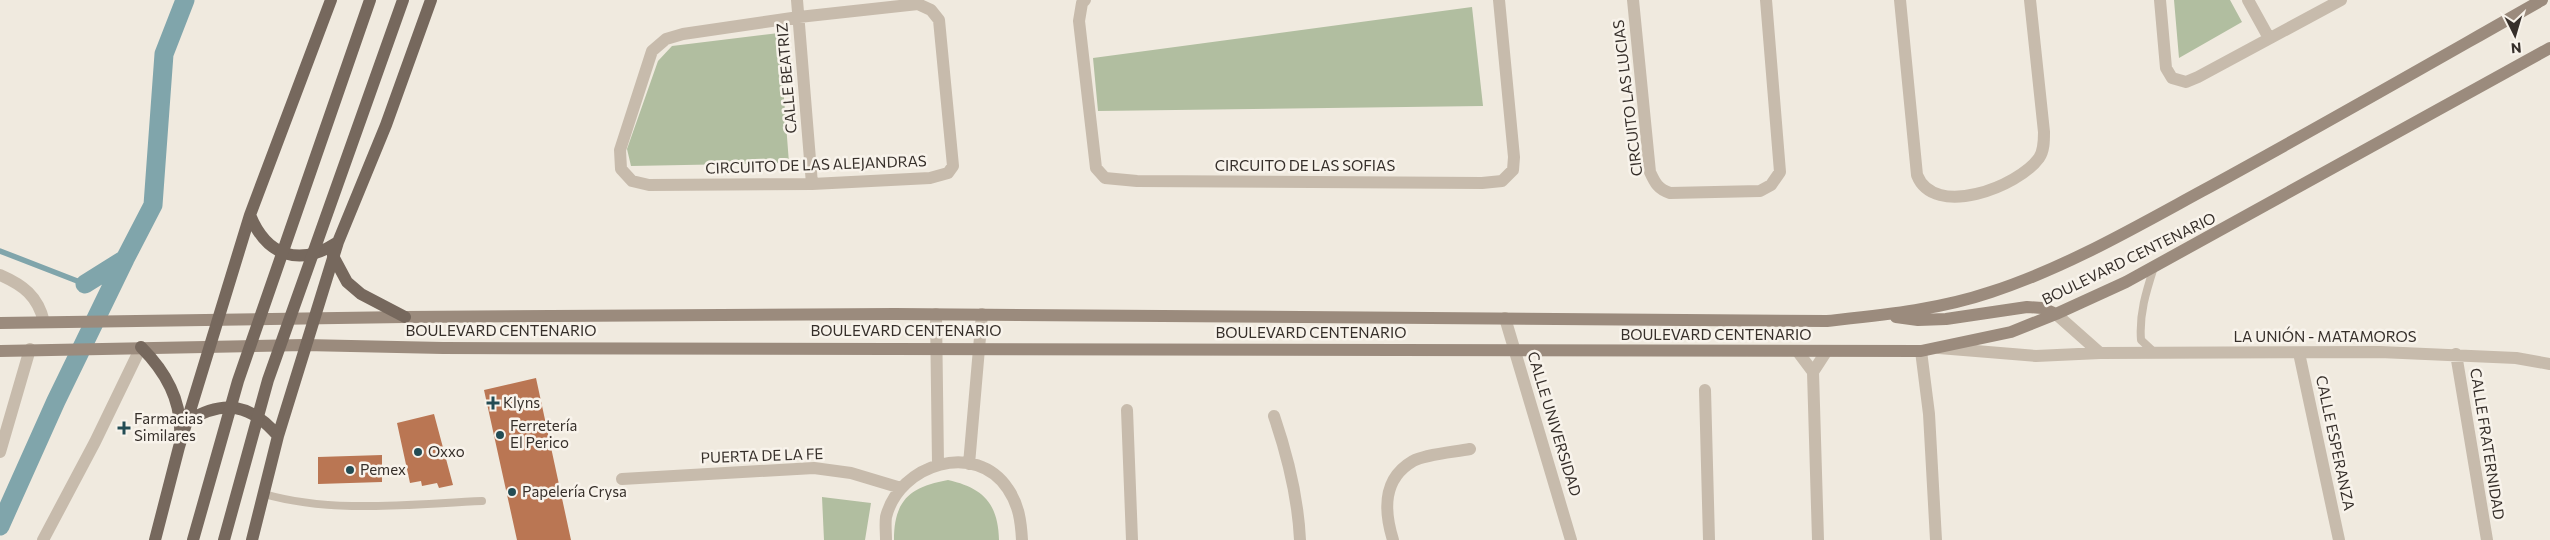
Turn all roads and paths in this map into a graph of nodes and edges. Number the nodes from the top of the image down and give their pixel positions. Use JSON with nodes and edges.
{"nodes":[{"id":1,"x":331,"y":0,"type":"edge"},
{"id":2,"x":370,"y":0,"type":"edge"},
{"id":3,"x":403,"y":0,"type":"edge"},
{"id":4,"x":431,"y":0,"type":"edge"},
{"id":5,"x":797,"y":0,"type":"edge"},
{"id":6,"x":1085,"y":0,"type":"edge"},
{"id":7,"x":1499,"y":0,"type":"edge"},
{"id":8,"x":1633,"y":0,"type":"edge"},
{"id":9,"x":1766,"y":0,"type":"edge"},
{"id":10,"x":1900,"y":0,"type":"edge"},
{"id":11,"x":2030,"y":0,"type":"edge"},
{"id":12,"x":2160,"y":0,"type":"edge"},
{"id":13,"x":2248,"y":0,"type":"edge"},
{"id":14,"x":2341,"y":0,"type":"edge"},
{"id":15,"x":2542,"y":0,"type":"edge"},
{"id":16,"x":799,"y":17,"type":"junction"},
{"id":17,"x":2269,"y":38,"type":"junction"},
{"id":18,"x":2550,"y":48,"type":"edge"},
{"id":19,"x":812,"y":184,"type":"junction"},
{"id":20,"x":250,"y":215,"type":"junction"},
{"id":21,"x":338,"y":242,"type":"junction"},
{"id":22,"x":333,"y":256,"type":"junction"},
{"id":23,"x":2154,"y":267,"type":"junction"},
{"id":24,"x":0,"y":275,"type":"edge"},
{"id":25,"x":936,"y":314,"type":"junction"},
{"id":26,"x":982,"y":314,"type":"junction"},
{"id":27,"x":2056,"y":314,"type":"junction"},
{"id":28,"x":1886,"y":315,"type":"junction"},
{"id":29,"x":404,"y":317,"type":"junction"},
{"id":30,"x":313,"y":318,"type":"junction"},
{"id":31,"x":1505,"y":318,"type":"junction"},
{"id":32,"x":218,"y":320,"type":"junction"},
{"id":33,"x":44,"y":322,"type":"junction"},
{"id":34,"x":0,"y":324,"type":"edge"},
{"id":35,"x":305,"y":345,"type":"junction"},
{"id":36,"x":210,"y":346,"type":"junction"},
{"id":37,"x":141,"y":347,"type":"junction"},
{"id":38,"x":936,"y":347,"type":"junction"},
{"id":39,"x":980,"y":348,"type":"junction"},
{"id":40,"x":1939,"y":348,"type":"junction"},
{"id":41,"x":30,"y":349,"type":"junction"},
{"id":42,"x":1514,"y":350,"type":"junction"},
{"id":43,"x":0,"y":351,"type":"edge"},
{"id":44,"x":1921,"y":351,"type":"junction"},
{"id":45,"x":1798,"y":352,"type":"junction"},
{"id":46,"x":1826,"y":352,"type":"junction"},
{"id":47,"x":2100,"y":353,"type":"junction"},
{"id":48,"x":2300,"y":353,"type":"junction"},
{"id":49,"x":2157,"y":354,"type":"junction"},
{"id":50,"x":2456,"y":354,"type":"junction"},
{"id":51,"x":2550,"y":364,"type":"edge"},
{"id":52,"x":1813,"y":372,"type":"junction"},
{"id":53,"x":1705,"y":390,"type":"dead end"},
{"id":54,"x":1127,"y":410,"type":"dead end"},
{"id":55,"x":1274,"y":416,"type":"dead end"},
{"id":56,"x":188,"y":421,"type":"junction"},
{"id":57,"x":278,"y":436,"type":"junction"},
{"id":58,"x":179,"y":447,"type":"junction"},
{"id":59,"x":1470,"y":449,"type":"dead end"},
{"id":60,"x":0,"y":452,"type":"edge"},
{"id":61,"x":938,"y":464,"type":"junction"},
{"id":62,"x":969,"y":464,"type":"junction"},
{"id":63,"x":622,"y":479,"type":"dead end"},
{"id":64,"x":901,"y":488,"type":"junction"},
{"id":65,"x":264,"y":494,"type":"junction"},
{"id":66,"x":482,"y":501,"type":"dead end"},
{"id":67,"x":43,"y":540,"type":"edge"},
{"id":68,"x":155,"y":540,"type":"edge"},
{"id":69,"x":193,"y":540,"type":"edge"},
{"id":70,"x":224,"y":540,"type":"edge"},
{"id":71,"x":252,"y":540,"type":"edge"},
{"id":72,"x":886,"y":540,"type":"edge"},
{"id":73,"x":1022,"y":540,"type":"edge"},
{"id":74,"x":1132,"y":540,"type":"edge"},
{"id":75,"x":1300,"y":540,"type":"edge"},
{"id":76,"x":1392,"y":540,"type":"edge"},
{"id":77,"x":1571,"y":540,"type":"edge"},
{"id":78,"x":1709,"y":540,"type":"edge"},
{"id":79,"x":1818,"y":540,"type":"edge"},
{"id":80,"x":1936,"y":540,"type":"edge"},
{"id":81,"x":2339,"y":540,"type":"edge"},
{"id":82,"x":2486,"y":540,"type":"edge"}],
"edges":[{"from":1,"to":20,"type":"main road"},
{"from":2,"to":69,"type":"main road","bridge":true},
{"from":3,"to":70,"type":"main road","bridge":true},
{"from":4,"to":21,"type":"main road"},
{"from":5,"to":16,"type":"street","name":"CALLE BEATRIZ"},
{"from":6,"to":7,"type":"street","name":"CIRCUITO DE LAS SOFIAS"},
{"from":8,"to":9,"type":"street","name":"CIRCUITO LAS LUCIAS"},
{"from":10,"to":11,"type":"street"},
{"from":12,"to":17,"type":"street"},
{"from":13,"to":17,"type":"street"},
{"from":14,"to":17,"type":"street"},
{"from":15,"to":28,"type":"main road","name":"BOULEVARD CENTENARIO"},
{"from":16,"to":19,"type":"street","name":"CALLE BEATRIZ"},
{"from":16,"to":19,"type":"street","name":"CIRCUITO DE LAS ALEJANDRAS"},
{"from":16,"to":19,"type":"street","name":"CIRCUITO DE LAS ALEJANDRAS"},
{"from":18,"to":23,"type":"main road","name":"BOULEVARD CENTENARIO"},
{"from":20,"to":21,"type":"main road"},
{"from":20,"to":32,"type":"main road"},
{"from":21,"to":22,"type":"main road"},
{"from":22,"to":29,"type":"main road"},
{"from":22,"to":30,"type":"main road"},
{"from":23,"to":27,"type":"main road","name":"BOULEVARD CENTENARIO"},
{"from":23,"to":49,"type":"lane"},
{"from":24,"to":33,"type":"street"},
{"from":25,"to":26,"type":"main road","name":"BOULEVARD CENTENARIO"},
{"from":25,"to":29,"type":"main road","name":"BOULEVARD CENTENARIO"},
{"from":25,"to":38,"type":"street"},
{"from":26,"to":31,"type":"main road","name":"BOULEVARD CENTENARIO"},
{"from":26,"to":39,"type":"street"},
{"from":27,"to":28,"type":"main road"},
{"from":27,"to":40,"type":"main road","name":"BOULEVARD CENTENARIO"},
{"from":27,"to":47,"type":"street"},
{"from":28,"to":31,"type":"main road","name":"BOULEVARD CENTENARIO"},
{"from":29,"to":30,"type":"main road","name":"BOULEVARD CENTENARIO"},
{"from":30,"to":32,"type":"main road","name":"BOULEVARD CENTENARIO"},
{"from":30,"to":35,"type":"main road"},
{"from":31,"to":42,"type":"street","name":"CALLE UNIVERSIDAD"},
{"from":32,"to":33,"type":"main road","name":"BOULEVARD CENTENARIO"},
{"from":32,"to":36,"type":"main road"},
{"from":33,"to":34,"type":"main road","name":"BOULEVARD CENTENARIO"},
{"from":35,"to":36,"type":"main road","name":"BOULEVARD CENTENARIO"},
{"from":35,"to":38,"type":"main road","name":"BOULEVARD CENTENARIO"},
{"from":35,"to":57,"type":"main road"},
{"from":36,"to":37,"type":"main road","name":"BOULEVARD CENTENARIO"},
{"from":36,"to":56,"type":"main road"},
{"from":37,"to":41,"type":"main road","name":"BOULEVARD CENTENARIO"},
{"from":37,"to":58,"type":"main road"},
{"from":37,"to":67,"type":"street"},
{"from":38,"to":39,"type":"main road","name":"BOULEVARD CENTENARIO"},
{"from":38,"to":61,"type":"street"},
{"from":39,"to":42,"type":"main road","name":"BOULEVARD CENTENARIO"},
{"from":39,"to":62,"type":"street"},
{"from":40,"to":44,"type":"main road","name":"BOULEVARD CENTENARIO"},
{"from":40,"to":47,"type":"street","name":"LA UNIÓN - MATAMOROS"},
{"from":41,"to":43,"type":"main road","name":"BOULEVARD CENTENARIO"},
{"from":41,"to":60,"type":"street"},
{"from":42,"to":45,"type":"main road","name":"BOULEVARD CENTENARIO"},
{"from":42,"to":77,"type":"street","name":"CALLE UNIVERSIDAD"},
{"from":44,"to":46,"type":"main road","name":"BOULEVARD CENTENARIO"},
{"from":44,"to":80,"type":"street"},
{"from":45,"to":46,"type":"main road","name":"BOULEVARD CENTENARIO"},
{"from":45,"to":52,"type":"street"},
{"from":46,"to":52,"type":"street"},
{"from":47,"to":49,"type":"street","name":"LA UNIÓN - MATAMOROS"},
{"from":48,"to":49,"type":"street","name":"LA UNIÓN - MATAMOROS"},
{"from":48,"to":50,"type":"street","name":"LA UNIÓN - MATAMOROS"},
{"from":48,"to":81,"type":"street","name":"CALLE ESPERANZA"},
{"from":50,"to":51,"type":"street","name":"LA UNIÓN - MATAMOROS"},
{"from":50,"to":82,"type":"street","name":"CALLE FRATERNIDAD"},
{"from":52,"to":79,"type":"street"},
{"from":53,"to":78,"type":"street"},
{"from":54,"to":74,"type":"street"},
{"from":55,"to":75,"type":"street"},
{"from":56,"to":57,"type":"main road"},
{"from":56,"to":58,"type":"main road"},
{"from":57,"to":65,"type":"main road"},
{"from":58,"to":68,"type":"main road"},
{"from":59,"to":76,"type":"street"},
{"from":61,"to":62,"type":"street"},
{"from":61,"to":64,"type":"street"},
{"from":62,"to":73,"type":"street"},
{"from":63,"to":64,"type":"street","name":"PUERTA DE LA FE"},
{"from":64,"to":72,"type":"street"},
{"from":65,"to":66,"type":"lane"},
{"from":65,"to":71,"type":"main road"}]}
